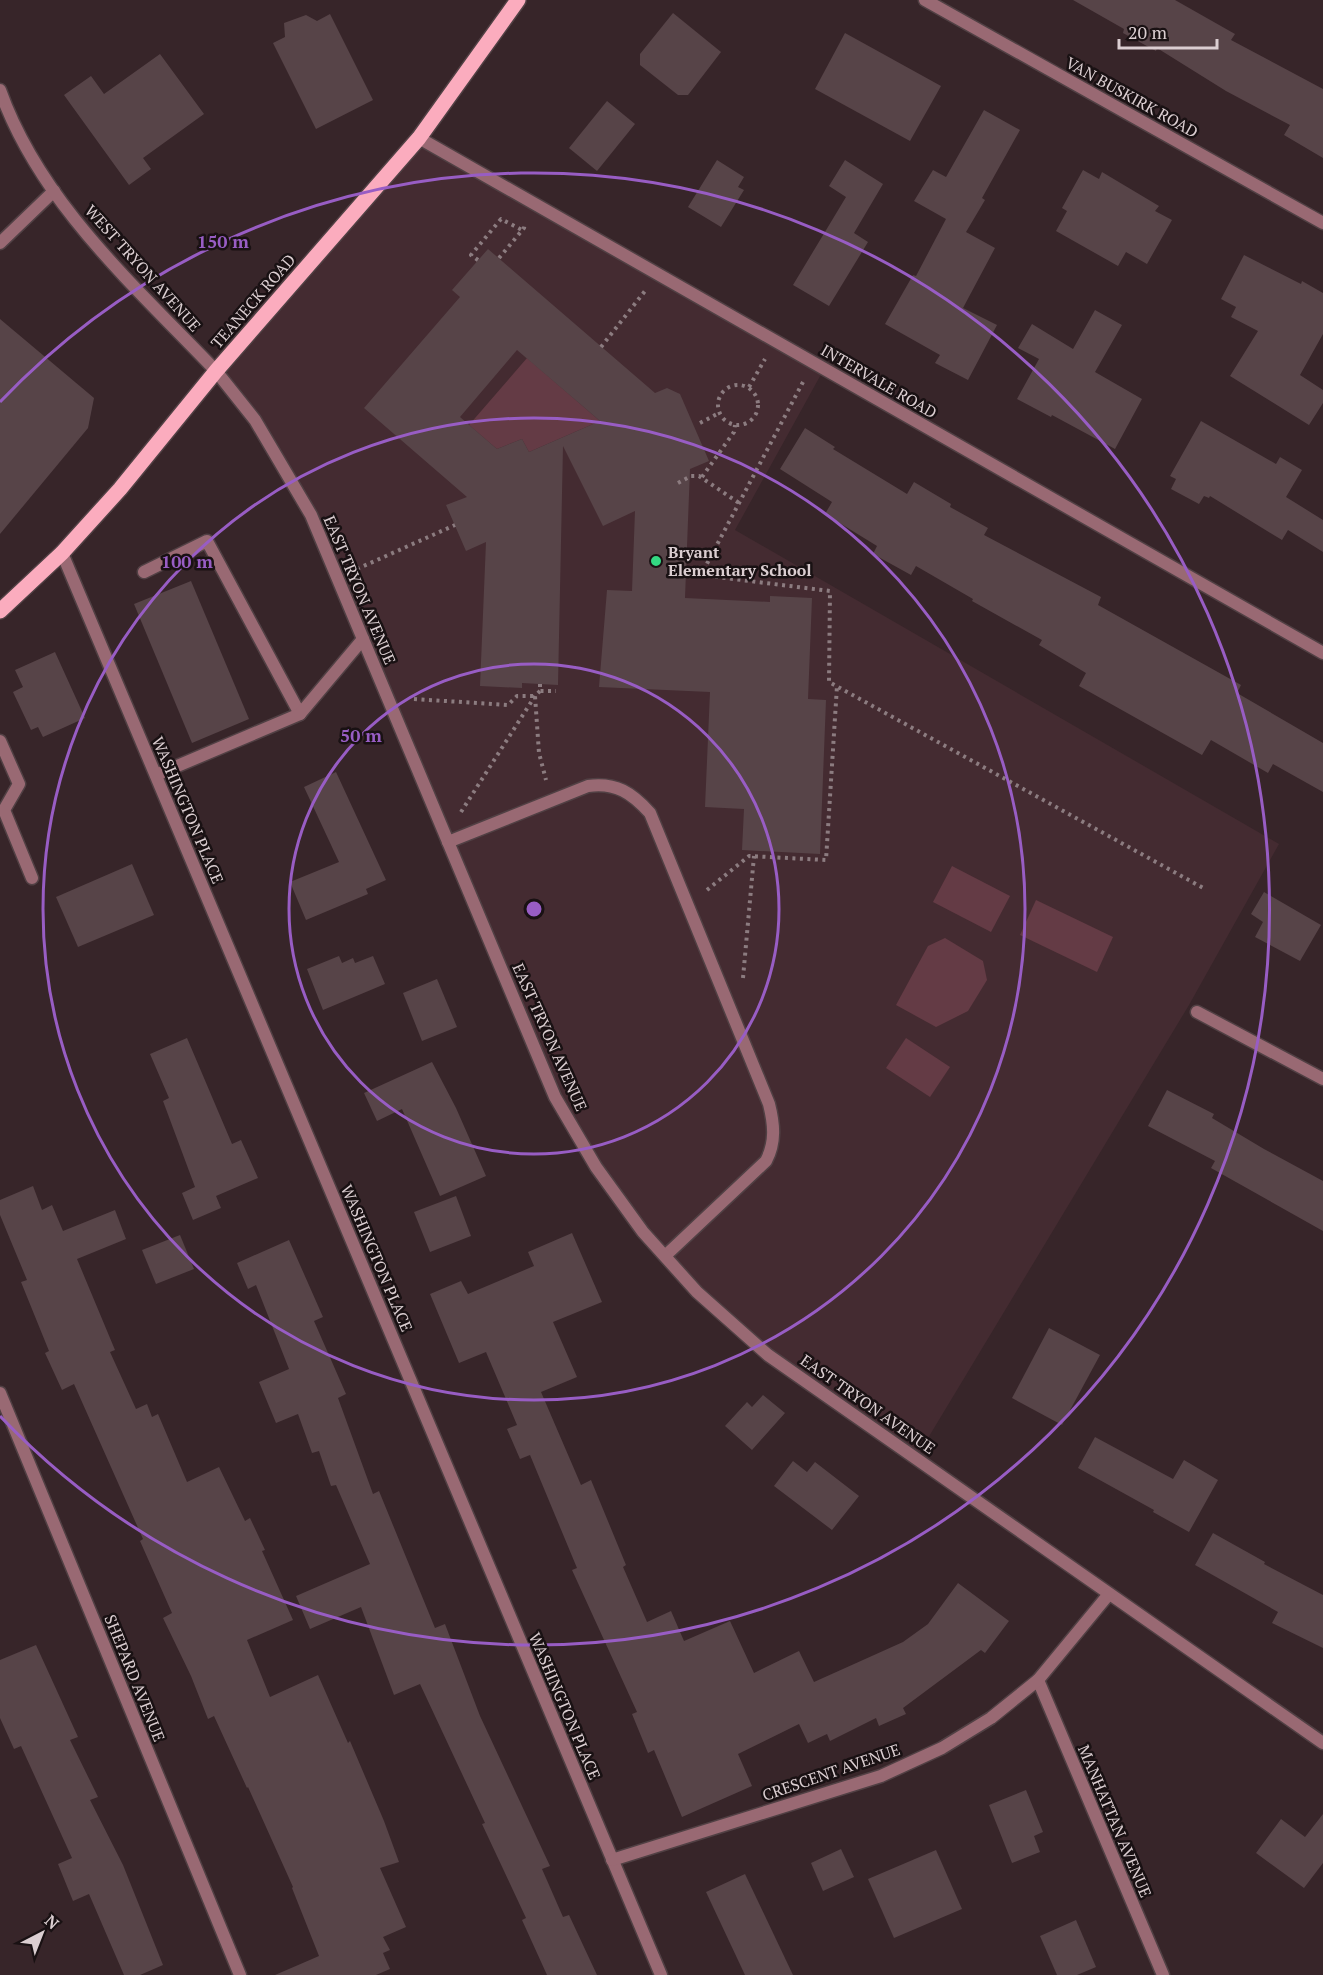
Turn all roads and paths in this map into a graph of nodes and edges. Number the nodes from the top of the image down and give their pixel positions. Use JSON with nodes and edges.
{"nodes":[{"id":1,"x":518,"y":0,"type":"edge"},
{"id":2,"x":925,"y":0,"type":"edge"},
{"id":3,"x":0,"y":90,"type":"edge"},
{"id":4,"x":419,"y":138,"type":"junction"},
{"id":5,"x":54,"y":191,"type":"junction"},
{"id":6,"x":531,"y":202,"type":"junction"},
{"id":7,"x":1323,"y":223,"type":"edge"},
{"id":8,"x":522,"y":231,"type":"junction"},
{"id":9,"x":0,"y":243,"type":"edge"},
{"id":10,"x":499,"y":258,"type":"dead end"},
{"id":11,"x":478,"y":260,"type":"dead end"},
{"id":12,"x":658,"y":274,"type":"junction"},
{"id":13,"x":776,"y":341,"type":"junction"},
{"id":14,"x":601,"y":347,"type":"dead end"},
{"id":15,"x":813,"y":362,"type":"junction"},
{"id":16,"x":216,"y":371,"type":"junction"},
{"id":17,"x":749,"y":387,"type":"junction"},
{"id":18,"x":719,"y":413,"type":"junction"},
{"id":19,"x":699,"y":423,"type":"dead end"},
{"id":20,"x":735,"y":425,"type":"junction"},
{"id":21,"x":702,"y":477,"type":"junction"},
{"id":22,"x":678,"y":483,"type":"dead end"},
{"id":23,"x":739,"y":503,"type":"junction"},
{"id":24,"x":455,"y":525,"type":"dead end"},
{"id":25,"x":62,"y":553,"type":"junction"},
{"id":26,"x":144,"y":572,"type":"dead end"},
{"id":27,"x":338,"y":578,"type":"junction"},
{"id":28,"x":0,"y":611,"type":"edge"},
{"id":29,"x":363,"y":639,"type":"junction"},
{"id":30,"x":1323,"y":653,"type":"edge"},
{"id":31,"x":540,"y":684,"type":"dead end"},
{"id":32,"x":837,"y":686,"type":"junction"},
{"id":33,"x":540,"y":691,"type":"junction"},
{"id":34,"x":556,"y":691,"type":"dead end"},
{"id":35,"x":535,"y":696,"type":"junction"},
{"id":36,"x":388,"y":698,"type":"junction"},
{"id":37,"x":300,"y":714,"type":"junction"},
{"id":38,"x":0,"y":741,"type":"edge"},
{"id":39,"x":156,"y":775,"type":"junction"},
{"id":40,"x":552,"y":801,"type":"junction"},
{"id":41,"x":447,"y":838,"type":"junction"},
{"id":42,"x":754,"y":856,"type":"junction"},
{"id":43,"x":32,"y":878,"type":"dead end"},
{"id":44,"x":1205,"y":889,"type":"dead end"},
{"id":45,"x":688,"y":906,"type":"junction"},
{"id":46,"x":742,"y":983,"type":"dead end"},
{"id":47,"x":1197,"y":1012,"type":"dead end"},
{"id":48,"x":1323,"y":1079,"type":"edge"},
{"id":49,"x":665,"y":1256,"type":"junction"},
{"id":50,"x":0,"y":1393,"type":"edge"},
{"id":51,"x":1109,"y":1593,"type":"junction"},
{"id":52,"x":1038,"y":1680,"type":"junction"},
{"id":53,"x":1323,"y":1743,"type":"edge"},
{"id":54,"x":612,"y":1860,"type":"junction"},
{"id":55,"x":240,"y":1975,"type":"edge"},
{"id":56,"x":661,"y":1975,"type":"edge"},
{"id":57,"x":1163,"y":1975,"type":"edge"}],
"edges":[{"from":1,"to":4,"type":"main road","name":"TEANECK ROAD"},
{"from":2,"to":7,"type":"street","name":"VAN BUSKIRK ROAD"},
{"from":3,"to":5,"type":"street","name":"WEST TRYON AVENUE"},
{"from":4,"to":6,"type":"street","name":"INTERVALE ROAD"},
{"from":4,"to":16,"type":"main road","name":"TEANECK ROAD"},
{"from":5,"to":9,"type":"street"},
{"from":5,"to":16,"type":"street","name":"WEST TRYON AVENUE"},
{"from":6,"to":8,"type":"path"},
{"from":6,"to":12,"type":"street","name":"INTERVALE ROAD"},
{"from":8,"to":10,"type":"path"},
{"from":8,"to":11,"type":"path"},
{"from":12,"to":13,"type":"street","name":"INTERVALE ROAD"},
{"from":12,"to":14,"type":"path"},
{"from":13,"to":15,"type":"street","name":"INTERVALE ROAD"},
{"from":13,"to":17,"type":"path"},
{"from":15,"to":23,"type":"path"},
{"from":15,"to":30,"type":"street","name":"INTERVALE ROAD"},
{"from":16,"to":25,"type":"main road","name":"TEANECK ROAD"},
{"from":16,"to":27,"type":"street","name":"EAST TRYON AVENUE"},
{"from":17,"to":18,"type":"path"},
{"from":17,"to":20,"type":"path"},
{"from":18,"to":19,"type":"path"},
{"from":18,"to":20,"type":"path"},
{"from":20,"to":21,"type":"path"},
{"from":21,"to":22,"type":"path"},
{"from":21,"to":23,"type":"path"},
{"from":23,"to":32,"type":"path"},
{"from":24,"to":27,"type":"path"},
{"from":25,"to":28,"type":"main road","name":"TEANECK ROAD"},
{"from":25,"to":39,"type":"street","name":"WASHINGTON PLACE"},
{"from":26,"to":37,"type":"street"},
{"from":27,"to":29,"type":"street","name":"EAST TRYON AVENUE"},
{"from":29,"to":36,"type":"street","name":"EAST TRYON AVENUE"},
{"from":29,"to":37,"type":"street"},
{"from":31,"to":33,"type":"path"},
{"from":32,"to":42,"type":"path"},
{"from":32,"to":44,"type":"path"},
{"from":33,"to":34,"type":"path"},
{"from":33,"to":35,"type":"path"},
{"from":35,"to":36,"type":"path"},
{"from":35,"to":40,"type":"path"},
{"from":35,"to":41,"type":"path"},
{"from":36,"to":41,"type":"street","name":"EAST TRYON AVENUE"},
{"from":37,"to":39,"type":"street"},
{"from":38,"to":43,"type":"street"},
{"from":39,"to":54,"type":"street","name":"WASHINGTON PLACE"},
{"from":40,"to":41,"type":"street"},
{"from":40,"to":45,"type":"street"},
{"from":41,"to":49,"type":"street","name":"EAST TRYON AVENUE"},
{"from":42,"to":45,"type":"path"},
{"from":42,"to":46,"type":"path"},
{"from":45,"to":49,"type":"street"},
{"from":47,"to":48,"type":"street"},
{"from":49,"to":51,"type":"street","name":"EAST TRYON AVENUE"},
{"from":50,"to":55,"type":"street","name":"SHEPARD AVENUE"},
{"from":51,"to":52,"type":"street","name":"CRESCENT AVENUE"},
{"from":51,"to":53,"type":"street","name":"EAST TRYON AVENUE"},
{"from":52,"to":54,"type":"street","name":"CRESCENT AVENUE"},
{"from":52,"to":57,"type":"street","name":"MANHATTAN AVENUE"},
{"from":54,"to":56,"type":"street","name":"WASHINGTON PLACE"}]}
